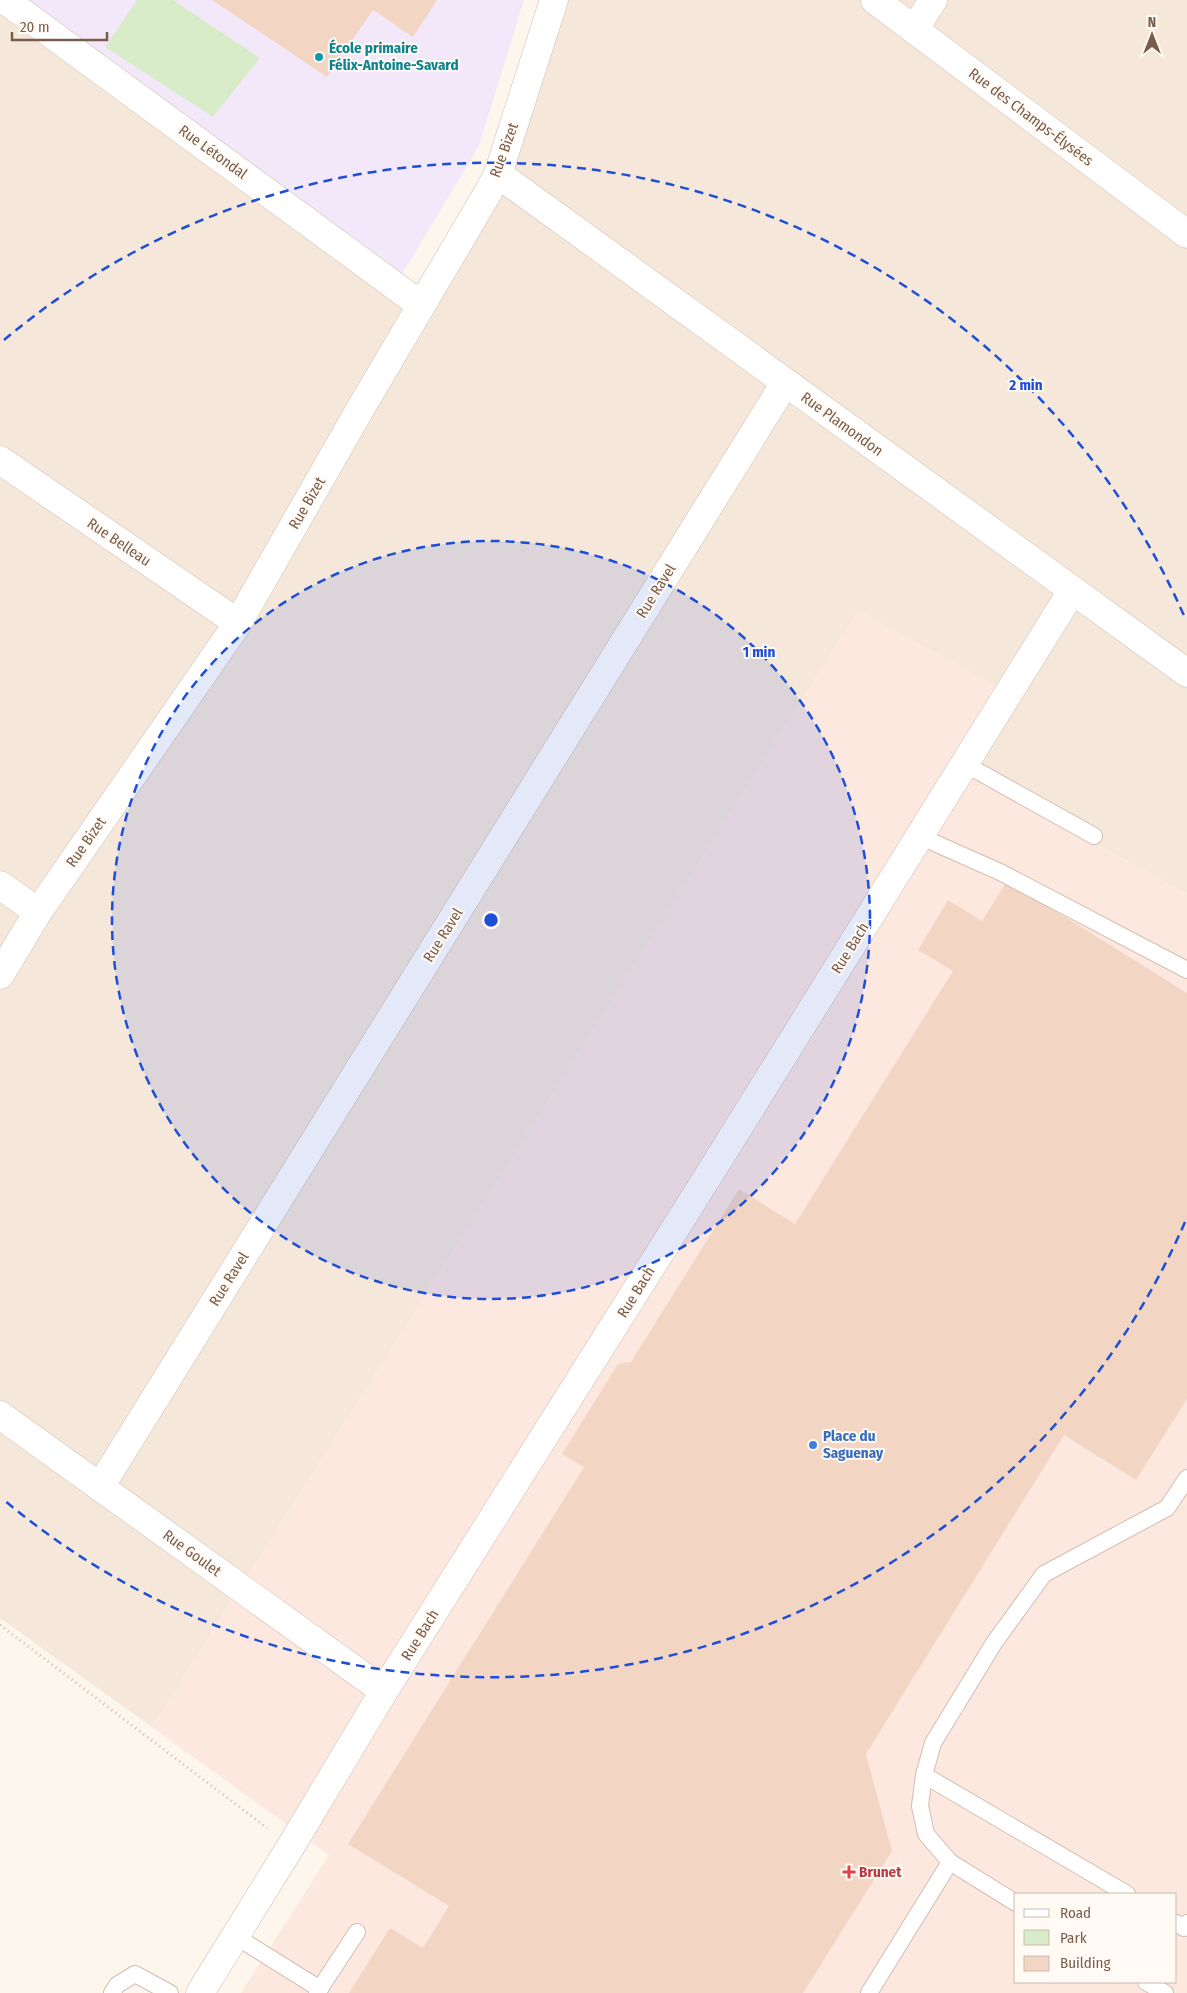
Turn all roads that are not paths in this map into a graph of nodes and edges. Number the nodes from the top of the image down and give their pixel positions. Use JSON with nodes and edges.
{"nodes":[{"id":1,"x":5,"y":0,"type":"edge"},
{"id":2,"x":554,"y":0,"type":"edge"},
{"id":3,"x":875,"y":0,"type":"edge"},
{"id":4,"x":933,"y":0,"type":"edge"},
{"id":5,"x":914,"y":30,"type":"junction"},
{"id":6,"x":498,"y":174,"type":"junction"},
{"id":7,"x":1187,"y":234,"type":"edge"},
{"id":8,"x":421,"y":305,"type":"junction"},
{"id":9,"x":785,"y":383,"type":"junction"},
{"id":10,"x":0,"y":460,"type":"edge"},
{"id":11,"x":1072,"y":591,"type":"junction"},
{"id":12,"x":238,"y":624,"type":"junction"},
{"id":13,"x":1187,"y":673,"type":"edge"},
{"id":14,"x":964,"y":764,"type":"junction"},
{"id":15,"x":919,"y":836,"type":"junction"},
{"id":16,"x":1094,"y":836,"type":"dead end"},
{"id":17,"x":0,"y":885,"type":"edge"},
{"id":18,"x":38,"y":912,"type":"junction"},
{"id":19,"x":1187,"y":970,"type":"edge"},
{"id":20,"x":0,"y":975,"type":"edge"},
{"id":21,"x":0,"y":1415,"type":"edge"},
{"id":22,"x":1187,"y":1478,"type":"edge"},
{"id":23,"x":100,"y":1487,"type":"junction"},
{"id":24,"x":384,"y":1691,"type":"junction"},
{"id":25,"x":924,"y":1775,"type":"junction"},
{"id":26,"x":950,"y":1862,"type":"junction"},
{"id":27,"x":1125,"y":1893,"type":"edge"},
{"id":28,"x":1014,"y":1902,"type":"edge"},
{"id":29,"x":1187,"y":1923,"type":"edge"},
{"id":30,"x":1177,"y":1924,"type":"edge"},
{"id":31,"x":358,"y":1932,"type":"dead end"},
{"id":32,"x":235,"y":1936,"type":"junction"},
{"id":33,"x":1148,"y":1983,"type":"edge"},
{"id":34,"x":318,"y":1991,"type":"edge"},
{"id":35,"x":112,"y":1993,"type":"edge"},
{"id":36,"x":170,"y":1993,"type":"edge"},
{"id":37,"x":200,"y":1993,"type":"edge"},
{"id":38,"x":869,"y":1993,"type":"edge"},
{"id":39,"x":1165,"y":1993,"type":"edge"}],
"edges":[{"from":1,"to":8,"type":"street","name":"Rue Létondal"},
{"from":2,"to":6,"type":"street","name":"Rue Bizet"},
{"from":3,"to":5,"type":"street","name":"Rue des Champs-Élysées"},
{"from":4,"to":5,"type":"street"},
{"from":5,"to":7,"type":"street","name":"Rue des Champs-Élysées"},
{"from":6,"to":8,"type":"street","name":"Rue Bizet"},
{"from":6,"to":9,"type":"street","name":"Rue Plamondon"},
{"from":8,"to":12,"type":"street","name":"Rue Bizet"},
{"from":9,"to":11,"type":"street","name":"Rue Plamondon"},
{"from":9,"to":23,"type":"street","name":"Rue Ravel"},
{"from":10,"to":12,"type":"street","name":"Rue Belleau"},
{"from":11,"to":13,"type":"street","name":"Rue Plamondon"},
{"from":11,"to":14,"type":"street","name":"Rue Bach"},
{"from":12,"to":18,"type":"street","name":"Rue Bizet"},
{"from":14,"to":15,"type":"street","name":"Rue Bach"},
{"from":14,"to":16,"type":"lane"},
{"from":15,"to":19,"type":"lane"},
{"from":15,"to":24,"type":"street","name":"Rue Bach"},
{"from":17,"to":18,"type":"street"},
{"from":18,"to":20,"type":"street","name":"Rue Bizet"},
{"from":21,"to":23,"type":"street","name":"Rue Goulet"},
{"from":22,"to":25,"type":"lane"},
{"from":23,"to":24,"type":"street","name":"Rue Goulet"},
{"from":24,"to":32,"type":"street","name":"Rue Bach"},
{"from":25,"to":26,"type":"lane"},
{"from":25,"to":27,"type":"lane"},
{"from":26,"to":28,"type":"lane"},
{"from":26,"to":38,"type":"lane"},
{"from":29,"to":30,"type":"lane"},
{"from":31,"to":34,"type":"lane"},
{"from":32,"to":34,"type":"lane"},
{"from":32,"to":37,"type":"street","name":"Rue Bach"},
{"from":33,"to":39,"type":"lane"},
{"from":35,"to":36,"type":"lane"}]}
